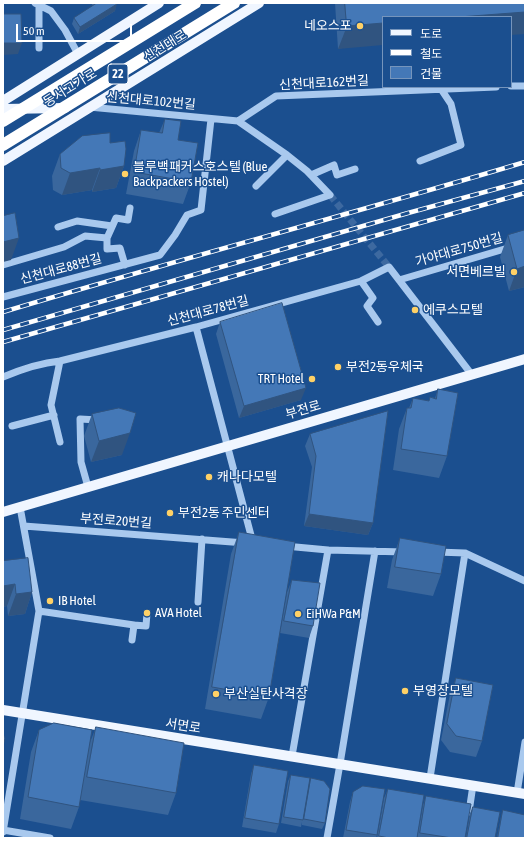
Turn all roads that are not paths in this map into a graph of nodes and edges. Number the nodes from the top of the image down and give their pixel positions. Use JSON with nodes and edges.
{"nodes":[{"id":1,"x":159,"y":3,"type":"edge"},
{"id":2,"x":195,"y":3,"type":"edge"},
{"id":3,"x":234,"y":3,"type":"edge"},
{"id":4,"x":259,"y":3,"type":"edge"},
{"id":5,"x":38,"y":4,"type":"edge"},
{"id":6,"x":39,"y":48,"type":"dead end"},
{"id":7,"x":78,"y":54,"type":"junction"},
{"id":8,"x":512,"y":86,"type":"edge"},
{"id":9,"x":525,"y":86,"type":"edge"},
{"id":10,"x":478,"y":88,"type":"edge"},
{"id":11,"x":441,"y":90,"type":"junction"},
{"id":12,"x":3,"y":101,"type":"edge"},
{"id":13,"x":89,"y":108,"type":"junction"},
{"id":14,"x":3,"y":109,"type":"edge"},
{"id":15,"x":211,"y":119,"type":"junction"},
{"id":16,"x":3,"y":121,"type":"edge"},
{"id":17,"x":238,"y":121,"type":"junction"},
{"id":18,"x":3,"y":145,"type":"edge"},
{"id":19,"x":287,"y":155,"type":"junction"},
{"id":20,"x":3,"y":161,"type":"edge"},
{"id":21,"x":420,"y":161,"type":"dead end"},
{"id":22,"x":355,"y":169,"type":"dead end"},
{"id":23,"x":311,"y":175,"type":"junction"},
{"id":24,"x":256,"y":186,"type":"dead end"},
{"id":25,"x":130,"y":208,"type":"dead end"},
{"id":26,"x":201,"y":210,"type":"joint"},
{"id":27,"x":275,"y":214,"type":"dead end"},
{"id":28,"x":112,"y":226,"type":"junction"},
{"id":29,"x":58,"y":227,"type":"dead end"},
{"id":30,"x":107,"y":238,"type":"junction"},
{"id":31,"x":525,"y":243,"type":"edge"},
{"id":32,"x":3,"y":265,"type":"edge"},
{"id":33,"x":124,"y":265,"type":"junction"},
{"id":34,"x":399,"y":280,"type":"junction"},
{"id":35,"x":361,"y":281,"type":"junction"},
{"id":36,"x":3,"y":297,"type":"edge"},
{"id":37,"x":378,"y":322,"type":"dead end"},
{"id":38,"x":196,"y":327,"type":"junction"},
{"id":39,"x":525,"y":359,"type":"edge"},
{"id":40,"x":60,"y":361,"type":"junction"},
{"id":41,"x":472,"y":375,"type":"junction"},
{"id":42,"x":3,"y":377,"type":"edge"},
{"id":43,"x":54,"y":415,"type":"junction"},
{"id":44,"x":104,"y":421,"type":"edge"},
{"id":45,"x":12,"y":426,"type":"dead end"},
{"id":46,"x":60,"y":442,"type":"dead end"},
{"id":47,"x":228,"y":446,"type":"junction"},
{"id":48,"x":88,"y":487,"type":"junction"},
{"id":49,"x":20,"y":507,"type":"junction"},
{"id":50,"x":3,"y":512,"type":"edge"},
{"id":51,"x":24,"y":526,"type":"junction"},
{"id":52,"x":202,"y":539,"type":"junction"},
{"id":53,"x":276,"y":545,"type":"edge"},
{"id":54,"x":328,"y":550,"type":"junction"},
{"id":55,"x":375,"y":551,"type":"junction"},
{"id":56,"x":412,"y":552,"type":"edge"},
{"id":57,"x":428,"y":552,"type":"edge"},
{"id":58,"x":465,"y":553,"type":"junction"},
{"id":59,"x":525,"y":581,"type":"edge"},
{"id":60,"x":198,"y":602,"type":"dead end"},
{"id":61,"x":39,"y":612,"type":"junction"},
{"id":62,"x":147,"y":613,"type":"dead end"},
{"id":63,"x":134,"y":625,"type":"junction"},
{"id":64,"x":132,"y":640,"type":"dead end"},
{"id":65,"x":3,"y":710,"type":"edge"},
{"id":66,"x":22,"y":713,"type":"junction"},
{"id":67,"x":525,"y":742,"type":"edge"},
{"id":68,"x":292,"y":756,"type":"junction"},
{"id":69,"x":340,"y":764,"type":"junction"},
{"id":70,"x":430,"y":778,"type":"junction"},
{"id":71,"x":473,"y":785,"type":"junction"},
{"id":72,"x":521,"y":793,"type":"edge"},
{"id":73,"x":467,"y":822,"type":"edge"},
{"id":74,"x":3,"y":831,"type":"edge"},
{"id":75,"x":50,"y":838,"type":"edge"},
{"id":76,"x":327,"y":838,"type":"edge"}],
"edges":[{"from":1,"to":7,"type":"main road"},
{"from":2,"to":16,"type":"highway","name":"동서고가로","number":"22","bridge":true},
{"from":3,"to":18,"type":"highway","name":"동서고가로","number":"22","bridge":true},
{"from":4,"to":13,"type":"main road","name":"신천대로"},
{"from":5,"to":6,"type":"street"},
{"from":5,"to":7,"type":"street"},
{"from":7,"to":12,"type":"main road"},
{"from":8,"to":9,"type":"street"},
{"from":10,"to":11,"type":"street","name":"신천대로162번길"},
{"from":11,"to":17,"type":"street","name":"신천대로162번길"},
{"from":11,"to":21,"type":"street"},
{"from":13,"to":14,"type":"main road"},
{"from":13,"to":15,"type":"street","name":"신천대로102번길"},
{"from":13,"to":20,"type":"main road","name":"신천대로"},
{"from":15,"to":17,"type":"street","name":"신천대로102번길"},
{"from":15,"to":26,"type":"street","name":"신천대로102번길"},
{"from":17,"to":19,"type":"street"},
{"from":19,"to":23,"type":"street"},
{"from":19,"to":24,"type":"street"},
{"from":22,"to":23,"type":"street"},
{"from":23,"to":27,"type":"street"},
{"from":25,"to":28,"type":"street"},
{"from":26,"to":33,"type":"street","name":"신천대로88번길"},
{"from":28,"to":29,"type":"street"},
{"from":28,"to":30,"type":"street"},
{"from":30,"to":32,"type":"street","name":"신천대로88번길"},
{"from":30,"to":33,"type":"street","name":"신천대로88번길"},
{"from":31,"to":34,"type":"street","name":"가야대로750번길"},
{"from":33,"to":36,"type":"street","name":"신천대로88번길"},
{"from":34,"to":35,"type":"street","name":"신천대로78번길"},
{"from":34,"to":41,"type":"street"},
{"from":35,"to":37,"type":"street"},
{"from":35,"to":38,"type":"street","name":"신천대로78번길"},
{"from":38,"to":40,"type":"street","name":"신천대로78번길"},
{"from":38,"to":47,"type":"street"},
{"from":39,"to":41,"type":"main road","name":"부전로"},
{"from":40,"to":42,"type":"street","name":"신천대로78번길"},
{"from":40,"to":43,"type":"street"},
{"from":41,"to":47,"type":"main road","name":"부전로"},
{"from":43,"to":45,"type":"street"},
{"from":43,"to":46,"type":"street"},
{"from":44,"to":48,"type":"street"},
{"from":47,"to":48,"type":"main road","name":"부전로"},
{"from":47,"to":52,"type":"street","name":"부전로20번길"},
{"from":48,"to":49,"type":"main road","name":"부전로"},
{"from":49,"to":50,"type":"main road","name":"부전로"},
{"from":49,"to":51,"type":"street"},
{"from":51,"to":52,"type":"street","name":"부전로20번길"},
{"from":51,"to":61,"type":"street"},
{"from":52,"to":60,"type":"street"},
{"from":53,"to":54,"type":"street"},
{"from":54,"to":55,"type":"street"},
{"from":54,"to":68,"type":"street"},
{"from":55,"to":56,"type":"street"},
{"from":55,"to":69,"type":"street"},
{"from":57,"to":58,"type":"street"},
{"from":58,"to":59,"type":"street"},
{"from":58,"to":70,"type":"street"},
{"from":61,"to":63,"type":"street"},
{"from":61,"to":66,"type":"street"},
{"from":62,"to":63,"type":"street"},
{"from":63,"to":64,"type":"street"},
{"from":65,"to":66,"type":"main road","name":"서면로"},
{"from":66,"to":68,"type":"main road","name":"서면로"},
{"from":66,"to":74,"type":"street"},
{"from":67,"to":72,"type":"street"},
{"from":68,"to":69,"type":"main road","name":"서면로"},
{"from":69,"to":70,"type":"main road","name":"서면로"},
{"from":69,"to":76,"type":"street"},
{"from":70,"to":71,"type":"main road","name":"서면로"},
{"from":71,"to":72,"type":"main road","name":"서면로"},
{"from":71,"to":73,"type":"street"},
{"from":74,"to":75,"type":"street"}]}
